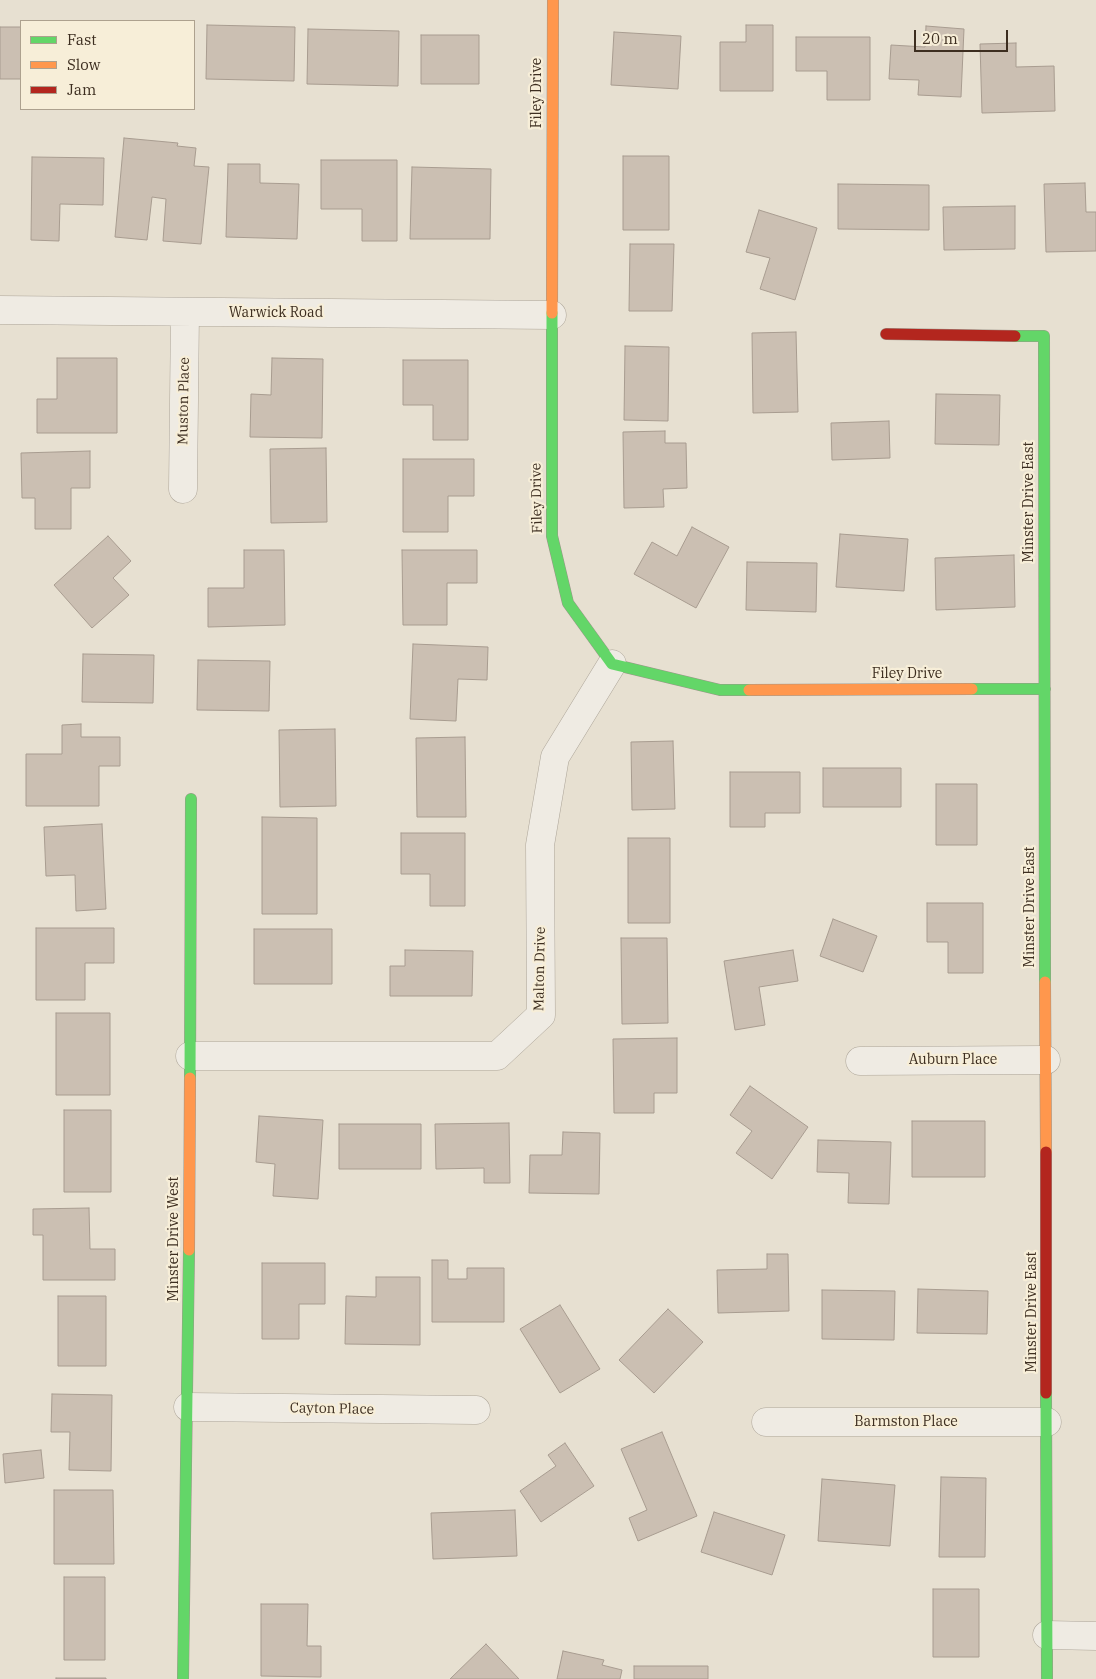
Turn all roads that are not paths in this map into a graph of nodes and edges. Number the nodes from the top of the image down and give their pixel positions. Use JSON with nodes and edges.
{"nodes":[{"id":1,"x":552,"y":0,"type":"edge"},
{"id":2,"x":0,"y":310,"type":"edge"},
{"id":3,"x":185,"y":312,"type":"junction"},
{"id":4,"x":552,"y":315,"type":"junction"},
{"id":5,"x":886,"y":334,"type":"dead end"},
{"id":6,"x":183,"y":489,"type":"dead end"},
{"id":7,"x":612,"y":664,"type":"junction"},
{"id":8,"x":1045,"y":689,"type":"junction"},
{"id":9,"x":191,"y":798,"type":"dead end"},
{"id":10,"x":190,"y":1056,"type":"junction"},
{"id":11,"x":1046,"y":1060,"type":"junction"},
{"id":12,"x":860,"y":1061,"type":"dead end"},
{"id":13,"x":188,"y":1407,"type":"junction"},
{"id":14,"x":476,"y":1410,"type":"dead end"},
{"id":15,"x":766,"y":1422,"type":"dead end"},
{"id":16,"x":1047,"y":1422,"type":"junction"},
{"id":17,"x":1047,"y":1636,"type":"junction"},
{"id":18,"x":1096,"y":1636,"type":"edge"},
{"id":19,"x":183,"y":1679,"type":"edge"},
{"id":20,"x":1047,"y":1679,"type":"edge"}],
"edges":[{"from":1,"to":4,"type":"street","name":"Filey Drive"},
{"from":2,"to":3,"type":"street","name":"Warwick Road"},
{"from":3,"to":4,"type":"street","name":"Warwick Road"},
{"from":3,"to":6,"type":"street","name":"Muston Place"},
{"from":4,"to":7,"type":"street","name":"Filey Drive"},
{"from":5,"to":8,"type":"street","name":"Minster Drive East"},
{"from":7,"to":8,"type":"street","name":"Filey Drive"},
{"from":7,"to":10,"type":"street","name":"Malton Drive"},
{"from":8,"to":11,"type":"street","name":"Minster Drive East"},
{"from":9,"to":10,"type":"street","name":"Minster Drive West"},
{"from":10,"to":13,"type":"street","name":"Minster Drive West"},
{"from":11,"to":12,"type":"street","name":"Auburn Place"},
{"from":11,"to":16,"type":"street","name":"Minster Drive East"},
{"from":13,"to":14,"type":"street","name":"Cayton Place"},
{"from":13,"to":19,"type":"street","name":"Minster Drive West"},
{"from":15,"to":16,"type":"street","name":"Barmston Place"},
{"from":16,"to":17,"type":"street","name":"Minster Drive East"},
{"from":17,"to":18,"type":"street"},
{"from":17,"to":20,"type":"street","name":"Minster Drive East"}]}
